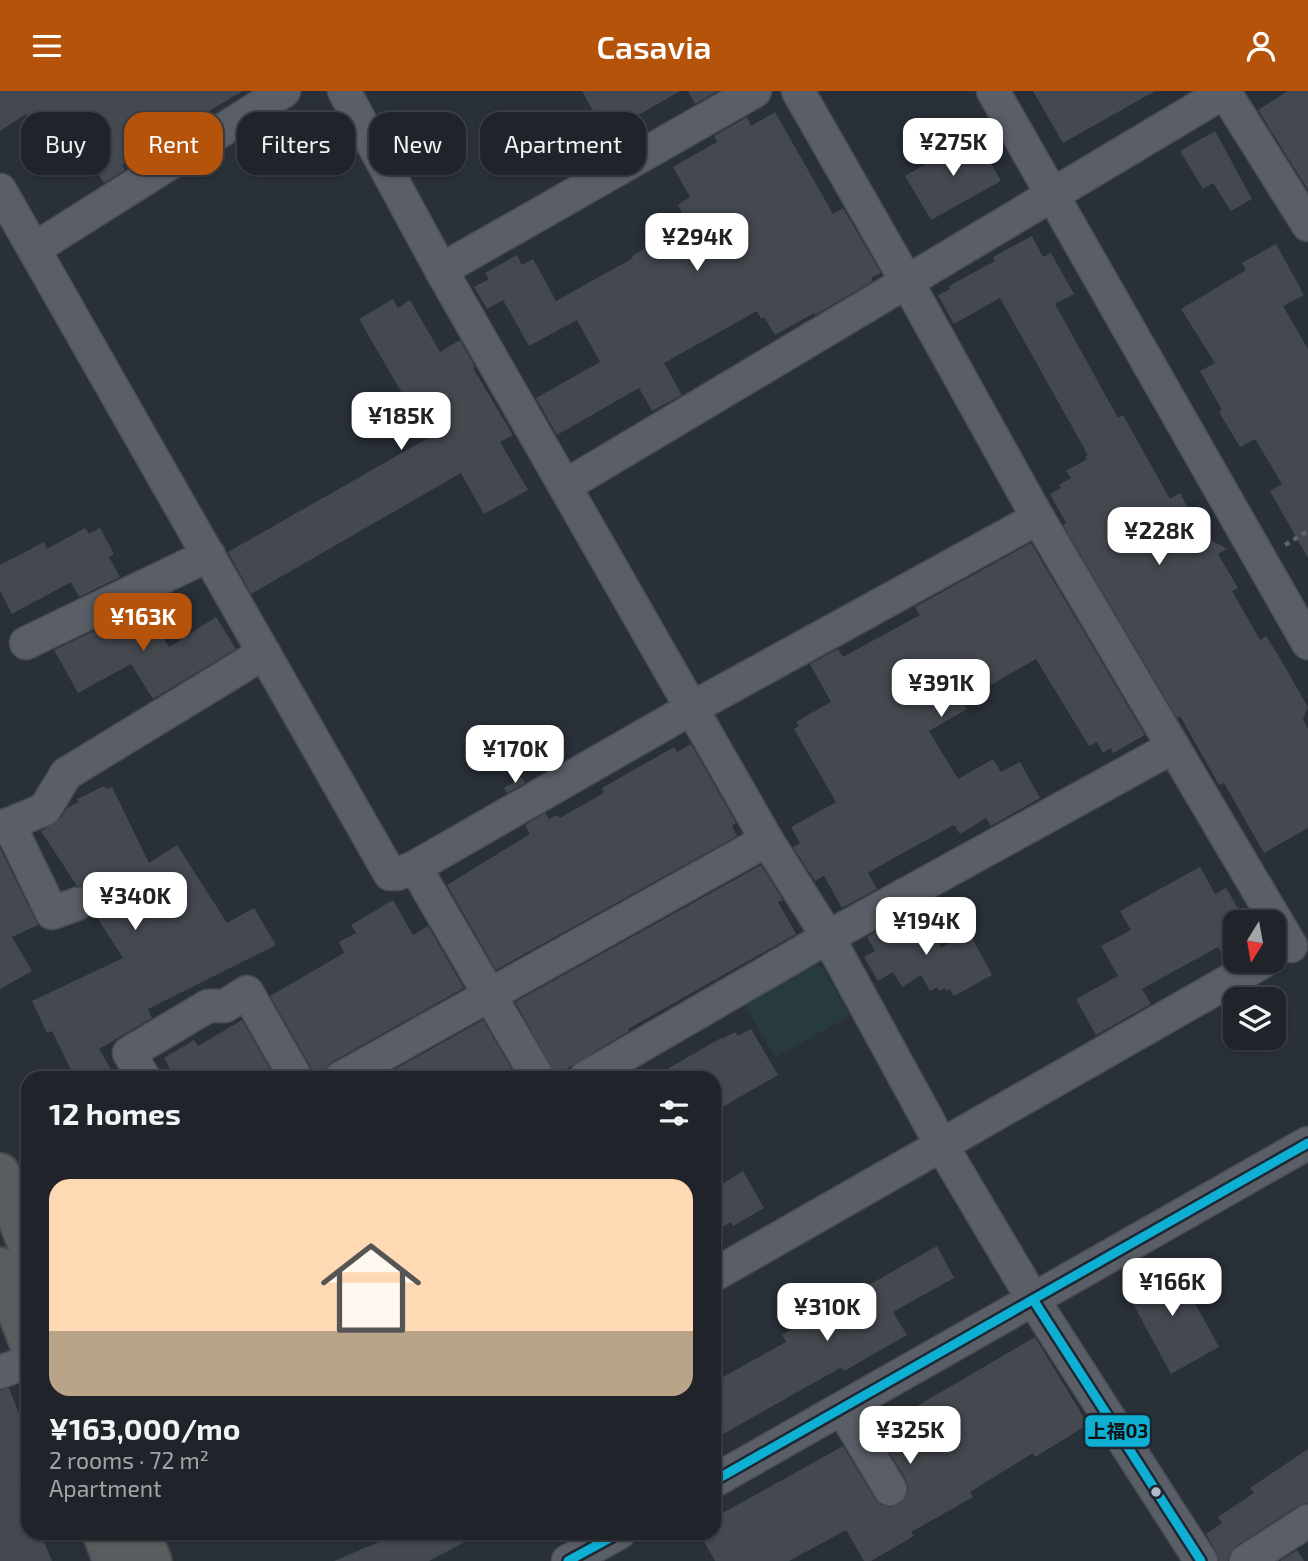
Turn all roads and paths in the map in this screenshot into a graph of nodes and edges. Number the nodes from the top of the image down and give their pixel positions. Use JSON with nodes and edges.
{"nodes":[{"id":1,"x":284,"y":91,"type":"edge"},
{"id":2,"x":344,"y":91,"type":"edge"},
{"id":3,"x":755,"y":91,"type":"edge"},
{"id":4,"x":797,"y":91,"type":"edge"},
{"id":5,"x":993,"y":91,"type":"edge"},
{"id":6,"x":1225,"y":91,"type":"edge"},
{"id":7,"x":0,"y":190,"type":"edge"},
{"id":8,"x":1052,"y":195,"type":"junction"},
{"id":9,"x":1308,"y":225,"type":"edge"},
{"id":10,"x":34,"y":249,"type":"junction"},
{"id":11,"x":441,"y":270,"type":"junction"},
{"id":12,"x":907,"y":282,"type":"junction"},
{"id":13,"x":565,"y":486,"type":"junction"},
{"id":14,"x":1038,"y":518,"type":"junction"},
{"id":15,"x":1308,"y":531,"type":"edge"},
{"id":16,"x":1282,"y":547,"type":"dead end"},
{"id":17,"x":209,"y":555,"type":"junction"},
{"id":18,"x":26,"y":643,"type":"dead end"},
{"id":19,"x":1308,"y":643,"type":"edge"},
{"id":20,"x":264,"y":653,"type":"junction"},
{"id":21,"x":692,"y":708,"type":"junction"},
{"id":22,"x":1173,"y":747,"type":"junction"},
{"id":23,"x":4,"y":826,"type":"edge"},
{"id":24,"x":768,"y":840,"type":"junction"},
{"id":25,"x":415,"y":867,"type":"junction"},
{"id":26,"x":77,"y":904,"type":"dead end"},
{"id":27,"x":1262,"y":910,"type":"edge"},
{"id":28,"x":828,"y":937,"type":"junction"},
{"id":29,"x":1244,"y":973,"type":"edge"},
{"id":30,"x":490,"y":993,"type":"junction"},
{"id":31,"x":140,"y":1071,"type":"edge"},
{"id":32,"x":292,"y":1071,"type":"edge"},
{"id":33,"x":353,"y":1071,"type":"edge"},
{"id":34,"x":534,"y":1071,"type":"edge"},
{"id":35,"x":597,"y":1071,"type":"edge"},
{"id":36,"x":1308,"y":1143,"type":"edge"},
{"id":37,"x":942,"y":1146,"type":"junction"},
{"id":38,"x":0,"y":1173,"type":"edge"},
{"id":39,"x":21,"y":1228,"type":"edge"},
{"id":40,"x":0,"y":1267,"type":"edge"},
{"id":41,"x":721,"y":1271,"type":"edge"},
{"id":42,"x":1034,"y":1301,"type":"junction"},
{"id":43,"x":21,"y":1322,"type":"edge"},
{"id":44,"x":21,"y":1364,"type":"edge"},
{"id":45,"x":0,"y":1372,"type":"edge"},
{"id":46,"x":843,"y":1410,"type":"junction"},
{"id":47,"x":721,"y":1477,"type":"edge"},
{"id":48,"x":890,"y":1489,"type":"dead end"},
{"id":49,"x":1308,"y":1521,"type":"edge"},
{"id":50,"x":105,"y":1540,"type":"edge"},
{"id":51,"x":144,"y":1540,"type":"edge"},
{"id":52,"x":606,"y":1540,"type":"edge"},
{"id":53,"x":113,"y":1561,"type":"edge"},
{"id":54,"x":152,"y":1561,"type":"edge"},
{"id":55,"x":568,"y":1561,"type":"edge"},
{"id":56,"x":1201,"y":1561,"type":"edge"},
{"id":57,"x":1246,"y":1561,"type":"edge"}],
"edges":[{"from":1,"to":10,"type":"street"},
{"from":2,"to":11,"type":"street"},
{"from":3,"to":11,"type":"street"},
{"from":4,"to":12,"type":"street"},
{"from":5,"to":8,"type":"street"},
{"from":6,"to":8,"type":"street"},
{"from":6,"to":9,"type":"street"},
{"from":7,"to":10,"type":"street"},
{"from":8,"to":12,"type":"street"},
{"from":8,"to":19,"type":"street"},
{"from":10,"to":17,"type":"street"},
{"from":11,"to":13,"type":"street"},
{"from":12,"to":13,"type":"street"},
{"from":12,"to":14,"type":"street"},
{"from":13,"to":21,"type":"street"},
{"from":14,"to":21,"type":"street"},
{"from":14,"to":22,"type":"street"},
{"from":15,"to":16,"type":"path"},
{"from":17,"to":18,"type":"street"},
{"from":17,"to":20,"type":"street"},
{"from":20,"to":23,"type":"street"},
{"from":20,"to":25,"type":"street"},
{"from":21,"to":24,"type":"street"},
{"from":21,"to":25,"type":"street"},
{"from":22,"to":27,"type":"street"},
{"from":22,"to":28,"type":"street"},
{"from":23,"to":26,"type":"street"},
{"from":24,"to":28,"type":"street"},
{"from":24,"to":30,"type":"street"},
{"from":25,"to":30,"type":"street"},
{"from":28,"to":35,"type":"street"},
{"from":28,"to":37,"type":"street"},
{"from":29,"to":37,"type":"street"},
{"from":30,"to":33,"type":"street"},
{"from":30,"to":34,"type":"street"},
{"from":31,"to":32,"type":"street"},
{"from":36,"to":42,"type":"street"},
{"from":37,"to":41,"type":"street"},
{"from":37,"to":42,"type":"street"},
{"from":38,"to":39,"type":"highway"},
{"from":40,"to":43,"type":"highway"},
{"from":42,"to":46,"type":"street"},
{"from":42,"to":56,"type":"street"},
{"from":44,"to":45,"type":"street"},
{"from":46,"to":47,"type":"street"},
{"from":46,"to":48,"type":"street"},
{"from":49,"to":57,"type":"street"},
{"from":50,"to":53,"type":"highway"},
{"from":51,"to":54,"type":"highway"},
{"from":52,"to":55,"type":"street"}]}
